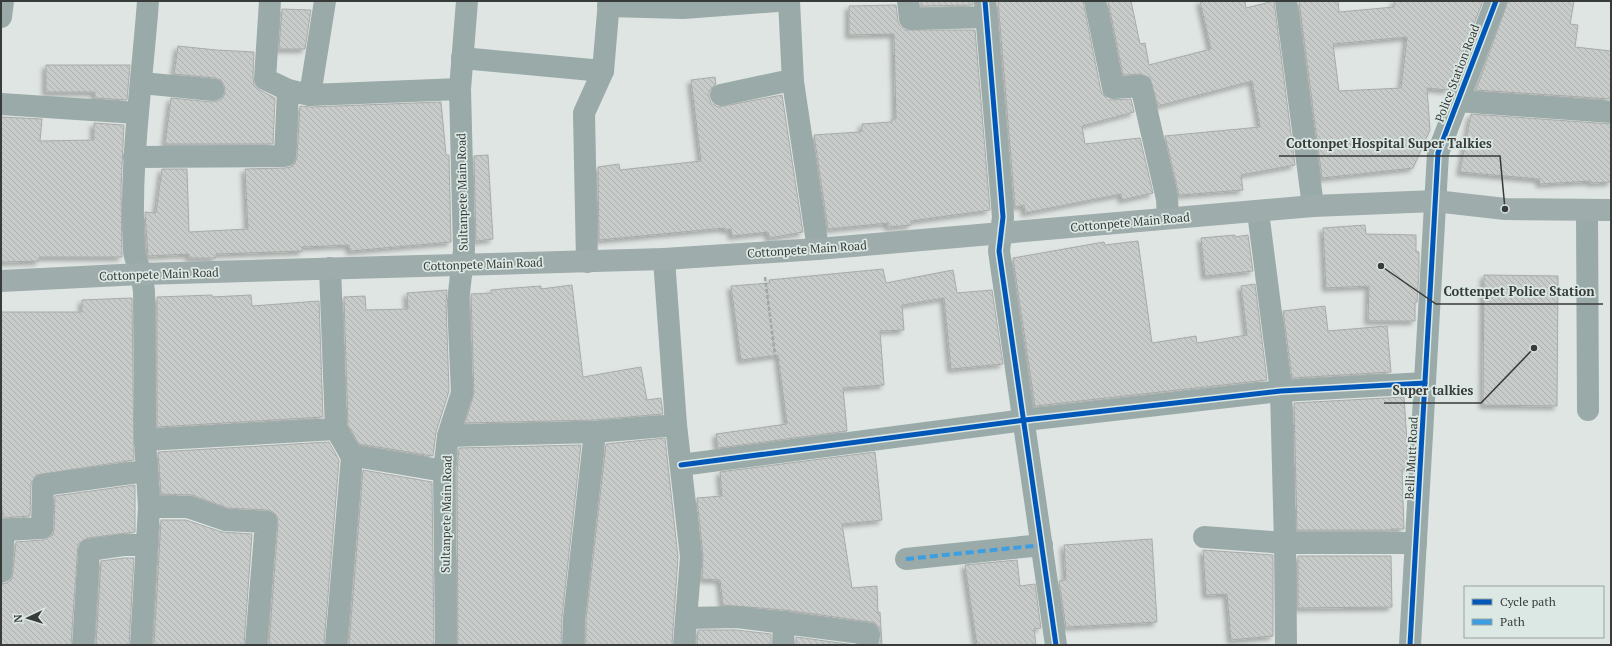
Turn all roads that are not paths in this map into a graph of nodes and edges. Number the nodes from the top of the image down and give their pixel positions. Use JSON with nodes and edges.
{"nodes":[{"id":1,"x":3,"y":1,"type":"edge"},
{"id":2,"x":148,"y":1,"type":"edge"},
{"id":3,"x":270,"y":1,"type":"edge"},
{"id":4,"x":325,"y":1,"type":"edge"},
{"id":5,"x":467,"y":1,"type":"edge"},
{"id":6,"x":764,"y":1,"type":"edge"},
{"id":7,"x":789,"y":1,"type":"edge"},
{"id":8,"x":908,"y":1,"type":"edge"},
{"id":9,"x":1095,"y":1,"type":"edge"},
{"id":10,"x":1286,"y":1,"type":"edge"},
{"id":11,"x":1494,"y":1,"type":"edge"},
{"id":12,"x":608,"y":4,"type":"edge"},
{"id":13,"x":986,"y":9,"type":"edge"},
{"id":14,"x":1,"y":17,"type":"edge"},
{"id":15,"x":462,"y":58,"type":"junction"},
{"id":16,"x":603,"y":70,"type":"junction"},
{"id":17,"x":793,"y":82,"type":"junction"},
{"id":18,"x":142,"y":83,"type":"junction"},
{"id":19,"x":213,"y":90,"type":"dead end"},
{"id":20,"x":288,"y":90,"type":"junction"},
{"id":21,"x":460,"y":90,"type":"junction"},
{"id":22,"x":310,"y":95,"type":"junction"},
{"id":23,"x":721,"y":95,"type":"dead end"},
{"id":24,"x":1457,"y":101,"type":"junction"},
{"id":25,"x":1,"y":104,"type":"edge"},
{"id":26,"x":1611,"y":112,"type":"edge"},
{"id":27,"x":137,"y":113,"type":"junction"},
{"id":28,"x":134,"y":157,"type":"junction"},
{"id":29,"x":1435,"y":201,"type":"junction"},
{"id":30,"x":1313,"y":206,"type":"junction"},
{"id":31,"x":1587,"y":210,"type":"junction"},
{"id":32,"x":1611,"y":210,"type":"edge"},
{"id":33,"x":1258,"y":212,"type":"junction"},
{"id":34,"x":1168,"y":218,"type":"junction"},
{"id":35,"x":1001,"y":233,"type":"junction"},
{"id":36,"x":818,"y":249,"type":"junction"},
{"id":37,"x":664,"y":259,"type":"junction"},
{"id":38,"x":587,"y":262,"type":"junction"},
{"id":39,"x":462,"y":265,"type":"junction"},
{"id":40,"x":330,"y":268,"type":"junction"},
{"id":41,"x":141,"y":274,"type":"junction"},
{"id":42,"x":1,"y":281,"type":"edge"},
{"id":43,"x":1425,"y":383,"type":"junction"},
{"id":44,"x":1281,"y":391,"type":"junction"},
{"id":45,"x":1588,"y":410,"type":"dead end"},
{"id":46,"x":1025,"y":420,"type":"junction"},
{"id":47,"x":676,"y":425,"type":"junction"},
{"id":48,"x":336,"y":430,"type":"junction"},
{"id":49,"x":595,"y":432,"type":"junction"},
{"id":50,"x":448,"y":436,"type":"junction"},
{"id":51,"x":145,"y":440,"type":"junction"},
{"id":52,"x":352,"y":457,"type":"junction"},
{"id":53,"x":681,"y":465,"type":"junction"},
{"id":54,"x":146,"y":470,"type":"junction"},
{"id":55,"x":444,"y":471,"type":"junction"},
{"id":56,"x":149,"y":507,"type":"junction"},
{"id":57,"x":1204,"y":537,"type":"dead end"},
{"id":58,"x":1285,"y":543,"type":"junction"},
{"id":59,"x":1416,"y":543,"type":"junction"},
{"id":60,"x":147,"y":545,"type":"junction"},
{"id":61,"x":1042,"y":545,"type":"junction"},
{"id":62,"x":906,"y":559,"type":"dead end"},
{"id":63,"x":1,"y":572,"type":"edge"},
{"id":64,"x":687,"y":618,"type":"junction"},
{"id":65,"x":784,"y":622,"type":"junction"},
{"id":66,"x":83,"y":645,"type":"edge"},
{"id":67,"x":141,"y":645,"type":"edge"},
{"id":68,"x":256,"y":645,"type":"edge"},
{"id":69,"x":336,"y":645,"type":"edge"},
{"id":70,"x":446,"y":645,"type":"edge"},
{"id":71,"x":573,"y":645,"type":"edge"},
{"id":72,"x":684,"y":645,"type":"edge"},
{"id":73,"x":783,"y":645,"type":"edge"},
{"id":74,"x":867,"y":645,"type":"edge"},
{"id":75,"x":1056,"y":645,"type":"edge"},
{"id":76,"x":1286,"y":645,"type":"edge"},
{"id":77,"x":1410,"y":645,"type":"edge"}],
"edges":[{"from":1,"to":14,"type":"street"},
{"from":2,"to":18,"type":"street"},
{"from":3,"to":20,"type":"street"},
{"from":4,"to":22,"type":"street"},
{"from":5,"to":15,"type":"street","name":"Sultanpete Main Road"},
{"from":6,"to":12,"type":"street"},
{"from":7,"to":17,"type":"street"},
{"from":8,"to":13,"type":"street"},
{"from":9,"to":34,"type":"street"},
{"from":10,"to":30,"type":"street"},
{"from":11,"to":24,"type":"street","name":"Police Station Road"},
{"from":12,"to":16,"type":"street"},
{"from":13,"to":35,"type":"street"},
{"from":15,"to":16,"type":"street"},
{"from":15,"to":21,"type":"street","name":"Sultanpete Main Road"},
{"from":16,"to":38,"type":"street"},
{"from":17,"to":23,"type":"street"},
{"from":17,"to":36,"type":"street"},
{"from":18,"to":19,"type":"street"},
{"from":18,"to":27,"type":"street"},
{"from":20,"to":22,"type":"street"},
{"from":20,"to":28,"type":"street"},
{"from":21,"to":22,"type":"street"},
{"from":21,"to":39,"type":"street","name":"Sultanpete Main Road"},
{"from":24,"to":26,"type":"street"},
{"from":24,"to":29,"type":"street","name":"Police Station Road"},
{"from":25,"to":27,"type":"street"},
{"from":27,"to":28,"type":"street"},
{"from":28,"to":41,"type":"street"},
{"from":29,"to":30,"type":"main road","name":"Cottonpete Main Road"},
{"from":29,"to":31,"type":"main road","name":"Cottonpete Main Road"},
{"from":29,"to":43,"type":"street","name":"Belli Mutt Road"},
{"from":30,"to":33,"type":"main road","name":"Cottonpete Main Road"},
{"from":31,"to":32,"type":"main road","name":"Cottonpete Main Road"},
{"from":31,"to":45,"type":"street"},
{"from":33,"to":34,"type":"main road","name":"Cottonpete Main Road"},
{"from":33,"to":44,"type":"street"},
{"from":34,"to":35,"type":"main road","name":"Cottonpete Main Road"},
{"from":35,"to":36,"type":"main road","name":"Cottonpete Main Road"},
{"from":35,"to":46,"type":"street"},
{"from":36,"to":37,"type":"main road","name":"Cottonpete Main Road"},
{"from":37,"to":38,"type":"main road","name":"Cottonpete Main Road"},
{"from":37,"to":47,"type":"street"},
{"from":38,"to":39,"type":"main road","name":"Cottonpete Main Road"},
{"from":39,"to":40,"type":"main road","name":"Cottonpete Main Road"},
{"from":39,"to":50,"type":"street","name":"Sultanpete Main Road"},
{"from":40,"to":41,"type":"main road","name":"Cottonpete Main Road"},
{"from":40,"to":48,"type":"street"},
{"from":41,"to":42,"type":"main road","name":"Cottonpete Main Road"},
{"from":41,"to":51,"type":"street"},
{"from":43,"to":44,"type":"street"},
{"from":43,"to":59,"type":"street","name":"Belli Mutt Road"},
{"from":44,"to":46,"type":"street"},
{"from":44,"to":58,"type":"street"},
{"from":46,"to":53,"type":"street"},
{"from":46,"to":61,"type":"street"},
{"from":47,"to":49,"type":"street"},
{"from":47,"to":53,"type":"street"},
{"from":48,"to":51,"type":"street"},
{"from":48,"to":52,"type":"street"},
{"from":49,"to":50,"type":"street"},
{"from":49,"to":71,"type":"street"},
{"from":50,"to":55,"type":"street","name":"Sultanpete Main Road"},
{"from":51,"to":54,"type":"street"},
{"from":52,"to":55,"type":"street"},
{"from":52,"to":69,"type":"street"},
{"from":53,"to":64,"type":"street"},
{"from":54,"to":56,"type":"street"},
{"from":54,"to":63,"type":"street"},
{"from":55,"to":70,"type":"street","name":"Sultanpete Main Road"},
{"from":56,"to":60,"type":"street"},
{"from":56,"to":68,"type":"street"},
{"from":57,"to":58,"type":"street"},
{"from":58,"to":59,"type":"street"},
{"from":58,"to":76,"type":"street"},
{"from":59,"to":77,"type":"street","name":"Belli Mutt Road"},
{"from":60,"to":66,"type":"street"},
{"from":60,"to":67,"type":"street"},
{"from":61,"to":62,"type":"street"},
{"from":61,"to":75,"type":"street"},
{"from":64,"to":65,"type":"street"},
{"from":64,"to":72,"type":"street"},
{"from":65,"to":73,"type":"street"},
{"from":65,"to":74,"type":"street"}]}
